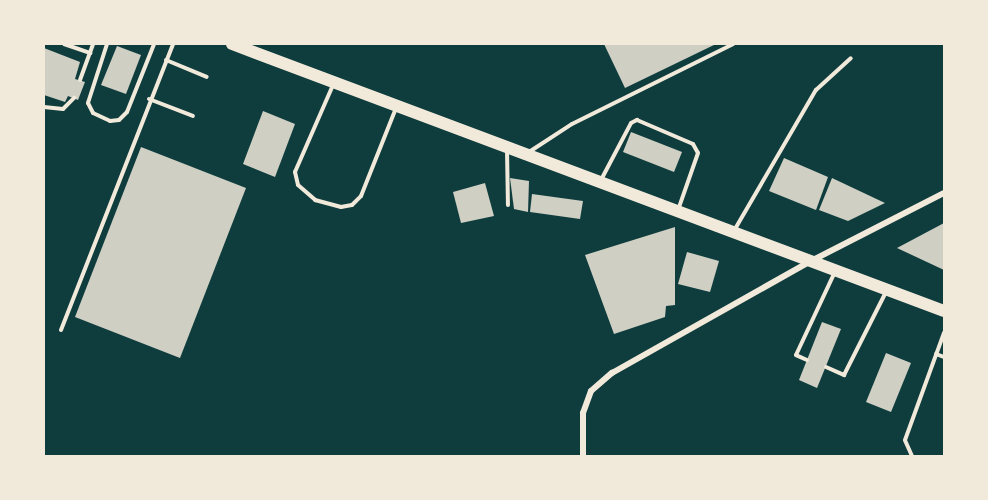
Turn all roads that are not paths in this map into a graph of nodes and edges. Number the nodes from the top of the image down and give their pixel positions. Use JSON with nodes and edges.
{"nodes":[{"id":1,"x":64,"y":44,"type":"edge"},
{"id":2,"x":93,"y":44,"type":"edge"},
{"id":3,"x":107,"y":44,"type":"edge"},
{"id":4,"x":154,"y":44,"type":"edge"},
{"id":5,"x":172,"y":44,"type":"edge"},
{"id":6,"x":232,"y":44,"type":"edge"},
{"id":7,"x":733,"y":44,"type":"edge"},
{"id":8,"x":90,"y":53,"type":"junction"},
{"id":9,"x":852,"y":58,"type":"dead end"},
{"id":10,"x":166,"y":60,"type":"junction"},
{"id":11,"x":207,"y":77,"type":"dead end"},
{"id":12,"x":80,"y":81,"type":"dead end"},
{"id":13,"x":334,"y":81,"type":"junction"},
{"id":14,"x":74,"y":98,"type":"dead end"},
{"id":15,"x":149,"y":99,"type":"junction"},
{"id":16,"x":397,"y":105,"type":"junction"},
{"id":17,"x":44,"y":107,"type":"edge"},
{"id":18,"x":193,"y":116,"type":"dead end"},
{"id":19,"x":507,"y":146,"type":"junction"},
{"id":20,"x":526,"y":154,"type":"junction"},
{"id":21,"x":601,"y":181,"type":"junction"},
{"id":22,"x":945,"y":193,"type":"edge"},
{"id":23,"x":508,"y":205,"type":"dead end"},
{"id":24,"x":678,"y":211,"type":"junction"},
{"id":25,"x":734,"y":232,"type":"junction"},
{"id":26,"x":811,"y":261,"type":"junction"},
{"id":27,"x":835,"y":270,"type":"junction"},
{"id":28,"x":887,"y":290,"type":"junction"},
{"id":29,"x":945,"y":311,"type":"edge"},
{"id":30,"x":61,"y":330,"type":"dead end"},
{"id":31,"x":945,"y":333,"type":"edge"},
{"id":32,"x":936,"y":354,"type":"junction"},
{"id":33,"x":945,"y":357,"type":"edge"},
{"id":34,"x":807,"y":360,"type":"dead end"},
{"id":35,"x":826,"y":367,"type":"dead end"},
{"id":36,"x":584,"y":456,"type":"edge"},
{"id":37,"x":912,"y":456,"type":"edge"}],
"edges":[{"from":1,"to":8,"type":"lane"},
{"from":2,"to":8,"type":"lane"},
{"from":3,"to":4,"type":"lane"},
{"from":5,"to":10,"type":"lane"},
{"from":6,"to":13,"type":"main road"},
{"from":7,"to":20,"type":"lane"},
{"from":8,"to":12,"type":"lane"},
{"from":9,"to":25,"type":"lane"},
{"from":10,"to":11,"type":"lane"},
{"from":10,"to":15,"type":"lane"},
{"from":13,"to":16,"type":"main road"},
{"from":13,"to":16,"type":"lane"},
{"from":14,"to":17,"type":"lane"},
{"from":15,"to":18,"type":"lane"},
{"from":15,"to":30,"type":"lane"},
{"from":16,"to":19,"type":"main road"},
{"from":19,"to":20,"type":"main road"},
{"from":19,"to":23,"type":"lane"},
{"from":20,"to":21,"type":"main road"},
{"from":21,"to":24,"type":"main road"},
{"from":21,"to":24,"type":"lane"},
{"from":22,"to":26,"type":"street"},
{"from":24,"to":25,"type":"main road"},
{"from":25,"to":26,"type":"main road"},
{"from":26,"to":27,"type":"main road"},
{"from":26,"to":36,"type":"street"},
{"from":27,"to":28,"type":"main road"},
{"from":27,"to":34,"type":"lane"},
{"from":28,"to":29,"type":"main road"},
{"from":28,"to":35,"type":"lane"},
{"from":31,"to":32,"type":"lane"},
{"from":32,"to":33,"type":"lane"},
{"from":32,"to":37,"type":"lane"}]}
